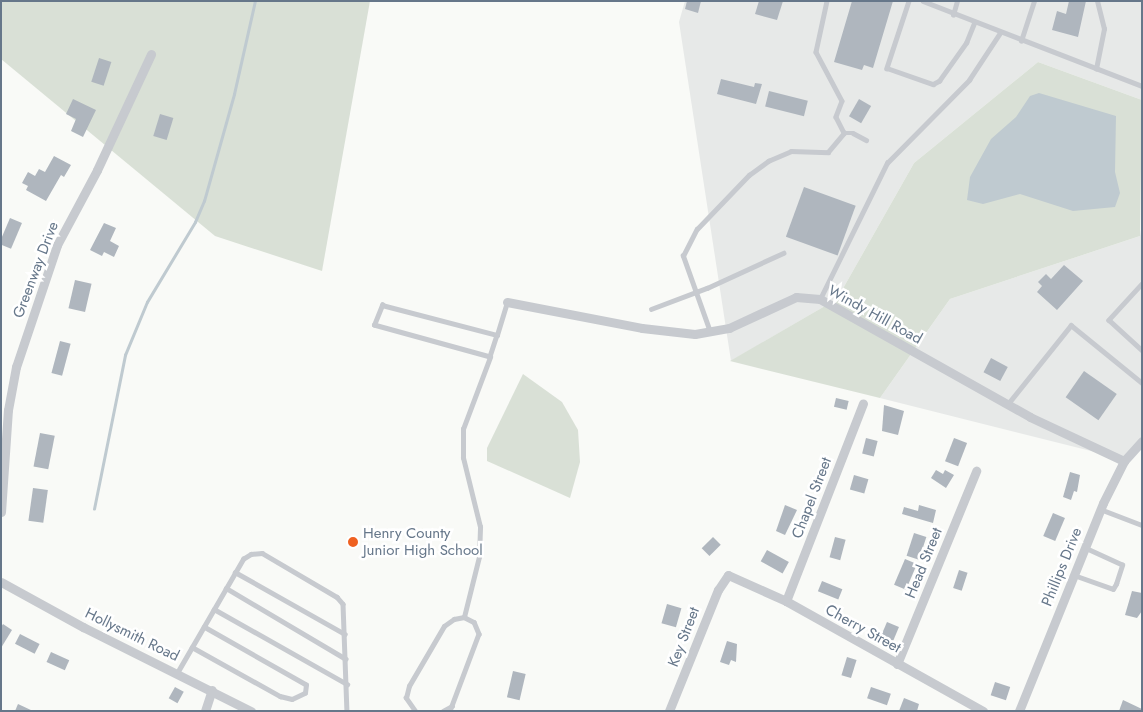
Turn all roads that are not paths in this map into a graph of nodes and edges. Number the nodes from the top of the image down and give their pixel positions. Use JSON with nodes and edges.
{"nodes":[{"id":1,"x":827,"y":1,"type":"edge"},
{"id":2,"x":909,"y":1,"type":"edge"},
{"id":3,"x":923,"y":1,"type":"edge"},
{"id":4,"x":958,"y":1,"type":"edge"},
{"id":5,"x":1034,"y":1,"type":"edge"},
{"id":6,"x":1097,"y":1,"type":"edge"},
{"id":7,"x":953,"y":15,"type":"junction"},
{"id":8,"x":974,"y":23,"type":"junction"},
{"id":9,"x":1000,"y":33,"type":"junction"},
{"id":10,"x":1021,"y":41,"type":"junction"},
{"id":11,"x":151,"y":54,"type":"dead end"},
{"id":12,"x":1096,"y":69,"type":"junction"},
{"id":13,"x":1142,"y":86,"type":"edge"},
{"id":14,"x":844,"y":133,"type":"junction"},
{"id":15,"x":866,"y":140,"type":"dead end"},
{"id":16,"x":783,"y":253,"type":"dead end"},
{"id":17,"x":1142,"y":284,"type":"edge"},
{"id":18,"x":694,"y":292,"type":"junction"},
{"id":19,"x":820,"y":299,"type":"junction"},
{"id":20,"x":507,"y":302,"type":"joint"},
{"id":21,"x":651,"y":308,"type":"dead end"},
{"id":22,"x":710,"y":332,"type":"junction"},
{"id":23,"x":497,"y":335,"type":"junction"},
{"id":24,"x":1142,"y":350,"type":"edge"},
{"id":25,"x":490,"y":357,"type":"junction"},
{"id":26,"x":1142,"y":383,"type":"edge"},
{"id":27,"x":863,"y":404,"type":"dead end"},
{"id":28,"x":1006,"y":405,"type":"junction"},
{"id":29,"x":1142,"y":440,"type":"edge"},
{"id":30,"x":1124,"y":461,"type":"junction"},
{"id":31,"x":976,"y":471,"type":"dead end"},
{"id":32,"x":1100,"y":509,"type":"junction"},
{"id":33,"x":1,"y":512,"type":"edge"},
{"id":34,"x":1142,"y":526,"type":"edge"},
{"id":35,"x":1085,"y":548,"type":"junction"},
{"id":36,"x":236,"y":572,"type":"junction"},
{"id":37,"x":728,"y":575,"type":"joint"},
{"id":38,"x":1074,"y":575,"type":"junction"},
{"id":39,"x":1,"y":582,"type":"edge"},
{"id":40,"x":226,"y":588,"type":"junction"},
{"id":41,"x":786,"y":602,"type":"junction"},
{"id":42,"x":214,"y":609,"type":"junction"},
{"id":43,"x":464,"y":617,"type":"junction"},
{"id":44,"x":204,"y":627,"type":"junction"},
{"id":45,"x":345,"y":634,"type":"junction"},
{"id":46,"x":192,"y":647,"type":"junction"},
{"id":47,"x":346,"y":659,"type":"junction"},
{"id":48,"x":897,"y":664,"type":"junction"},
{"id":49,"x":178,"y":673,"type":"junction"},
{"id":50,"x":347,"y":684,"type":"junction"},
{"id":51,"x":212,"y":690,"type":"junction"},
{"id":52,"x":451,"y":708,"type":"edge"},
{"id":53,"x":205,"y":711,"type":"edge"},
{"id":54,"x":251,"y":711,"type":"edge"},
{"id":55,"x":347,"y":711,"type":"edge"},
{"id":56,"x":415,"y":711,"type":"edge"},
{"id":57,"x":443,"y":711,"type":"edge"},
{"id":58,"x":669,"y":711,"type":"edge"},
{"id":59,"x":983,"y":711,"type":"edge"},
{"id":60,"x":1019,"y":711,"type":"edge"}],
"edges":[{"from":1,"to":14,"type":"lane"},
{"from":2,"to":8,"type":"lane"},
{"from":3,"to":7,"type":"lane"},
{"from":4,"to":7,"type":"lane"},
{"from":5,"to":10,"type":"lane"},
{"from":6,"to":12,"type":"lane"},
{"from":7,"to":8,"type":"lane"},
{"from":8,"to":9,"type":"lane"},
{"from":9,"to":10,"type":"lane"},
{"from":9,"to":19,"type":"lane"},
{"from":10,"to":12,"type":"lane"},
{"from":11,"to":33,"type":"street","name":"Greenway Drive"},
{"from":12,"to":13,"type":"lane"},
{"from":14,"to":15,"type":"lane"},
{"from":14,"to":18,"type":"lane"},
{"from":16,"to":18,"type":"lane"},
{"from":17,"to":24,"type":"lane"},
{"from":18,"to":21,"type":"lane"},
{"from":18,"to":22,"type":"lane"},
{"from":19,"to":22,"type":"street","name":"Windy Hill Road"},
{"from":19,"to":28,"type":"street","name":"Windy Hill Road"},
{"from":20,"to":22,"type":"street","name":"Windy Hill Road"},
{"from":20,"to":23,"type":"lane"},
{"from":23,"to":25,"type":"lane"},
{"from":23,"to":25,"type":"lane"},
{"from":25,"to":43,"type":"lane"},
{"from":26,"to":28,"type":"lane"},
{"from":27,"to":41,"type":"street","name":"Chapel Street"},
{"from":28,"to":30,"type":"street","name":"Windy Hill Road"},
{"from":29,"to":30,"type":"street","name":"Phillips Drive"},
{"from":30,"to":32,"type":"street","name":"Phillips Drive"},
{"from":31,"to":48,"type":"street","name":"Head Street"},
{"from":32,"to":34,"type":"lane"},
{"from":32,"to":35,"type":"street","name":"Phillips Drive"},
{"from":35,"to":38,"type":"street","name":"Phillips Drive"},
{"from":35,"to":38,"type":"lane"},
{"from":36,"to":40,"type":"lane"},
{"from":36,"to":45,"type":"lane"},
{"from":36,"to":45,"type":"lane"},
{"from":37,"to":41,"type":"street","name":"Cherry Street"},
{"from":37,"to":58,"type":"street","name":"Key Street"},
{"from":38,"to":60,"type":"street","name":"Phillips Drive"},
{"from":39,"to":49,"type":"street","name":"Hollysmith Road"},
{"from":40,"to":42,"type":"lane"},
{"from":40,"to":47,"type":"lane"},
{"from":41,"to":48,"type":"street","name":"Cherry Street"},
{"from":42,"to":44,"type":"lane"},
{"from":42,"to":50,"type":"lane"},
{"from":43,"to":52,"type":"lane"},
{"from":43,"to":56,"type":"lane"},
{"from":44,"to":46,"type":"lane"},
{"from":44,"to":46,"type":"lane"},
{"from":45,"to":47,"type":"lane"},
{"from":46,"to":49,"type":"lane"},
{"from":47,"to":50,"type":"lane"},
{"from":48,"to":59,"type":"street","name":"Cherry Street"},
{"from":49,"to":51,"type":"street","name":"Hollysmith Road"},
{"from":50,"to":55,"type":"lane"},
{"from":51,"to":53,"type":"street"},
{"from":51,"to":54,"type":"street","name":"Hollysmith Road"},
{"from":52,"to":57,"type":"lane"}]}
